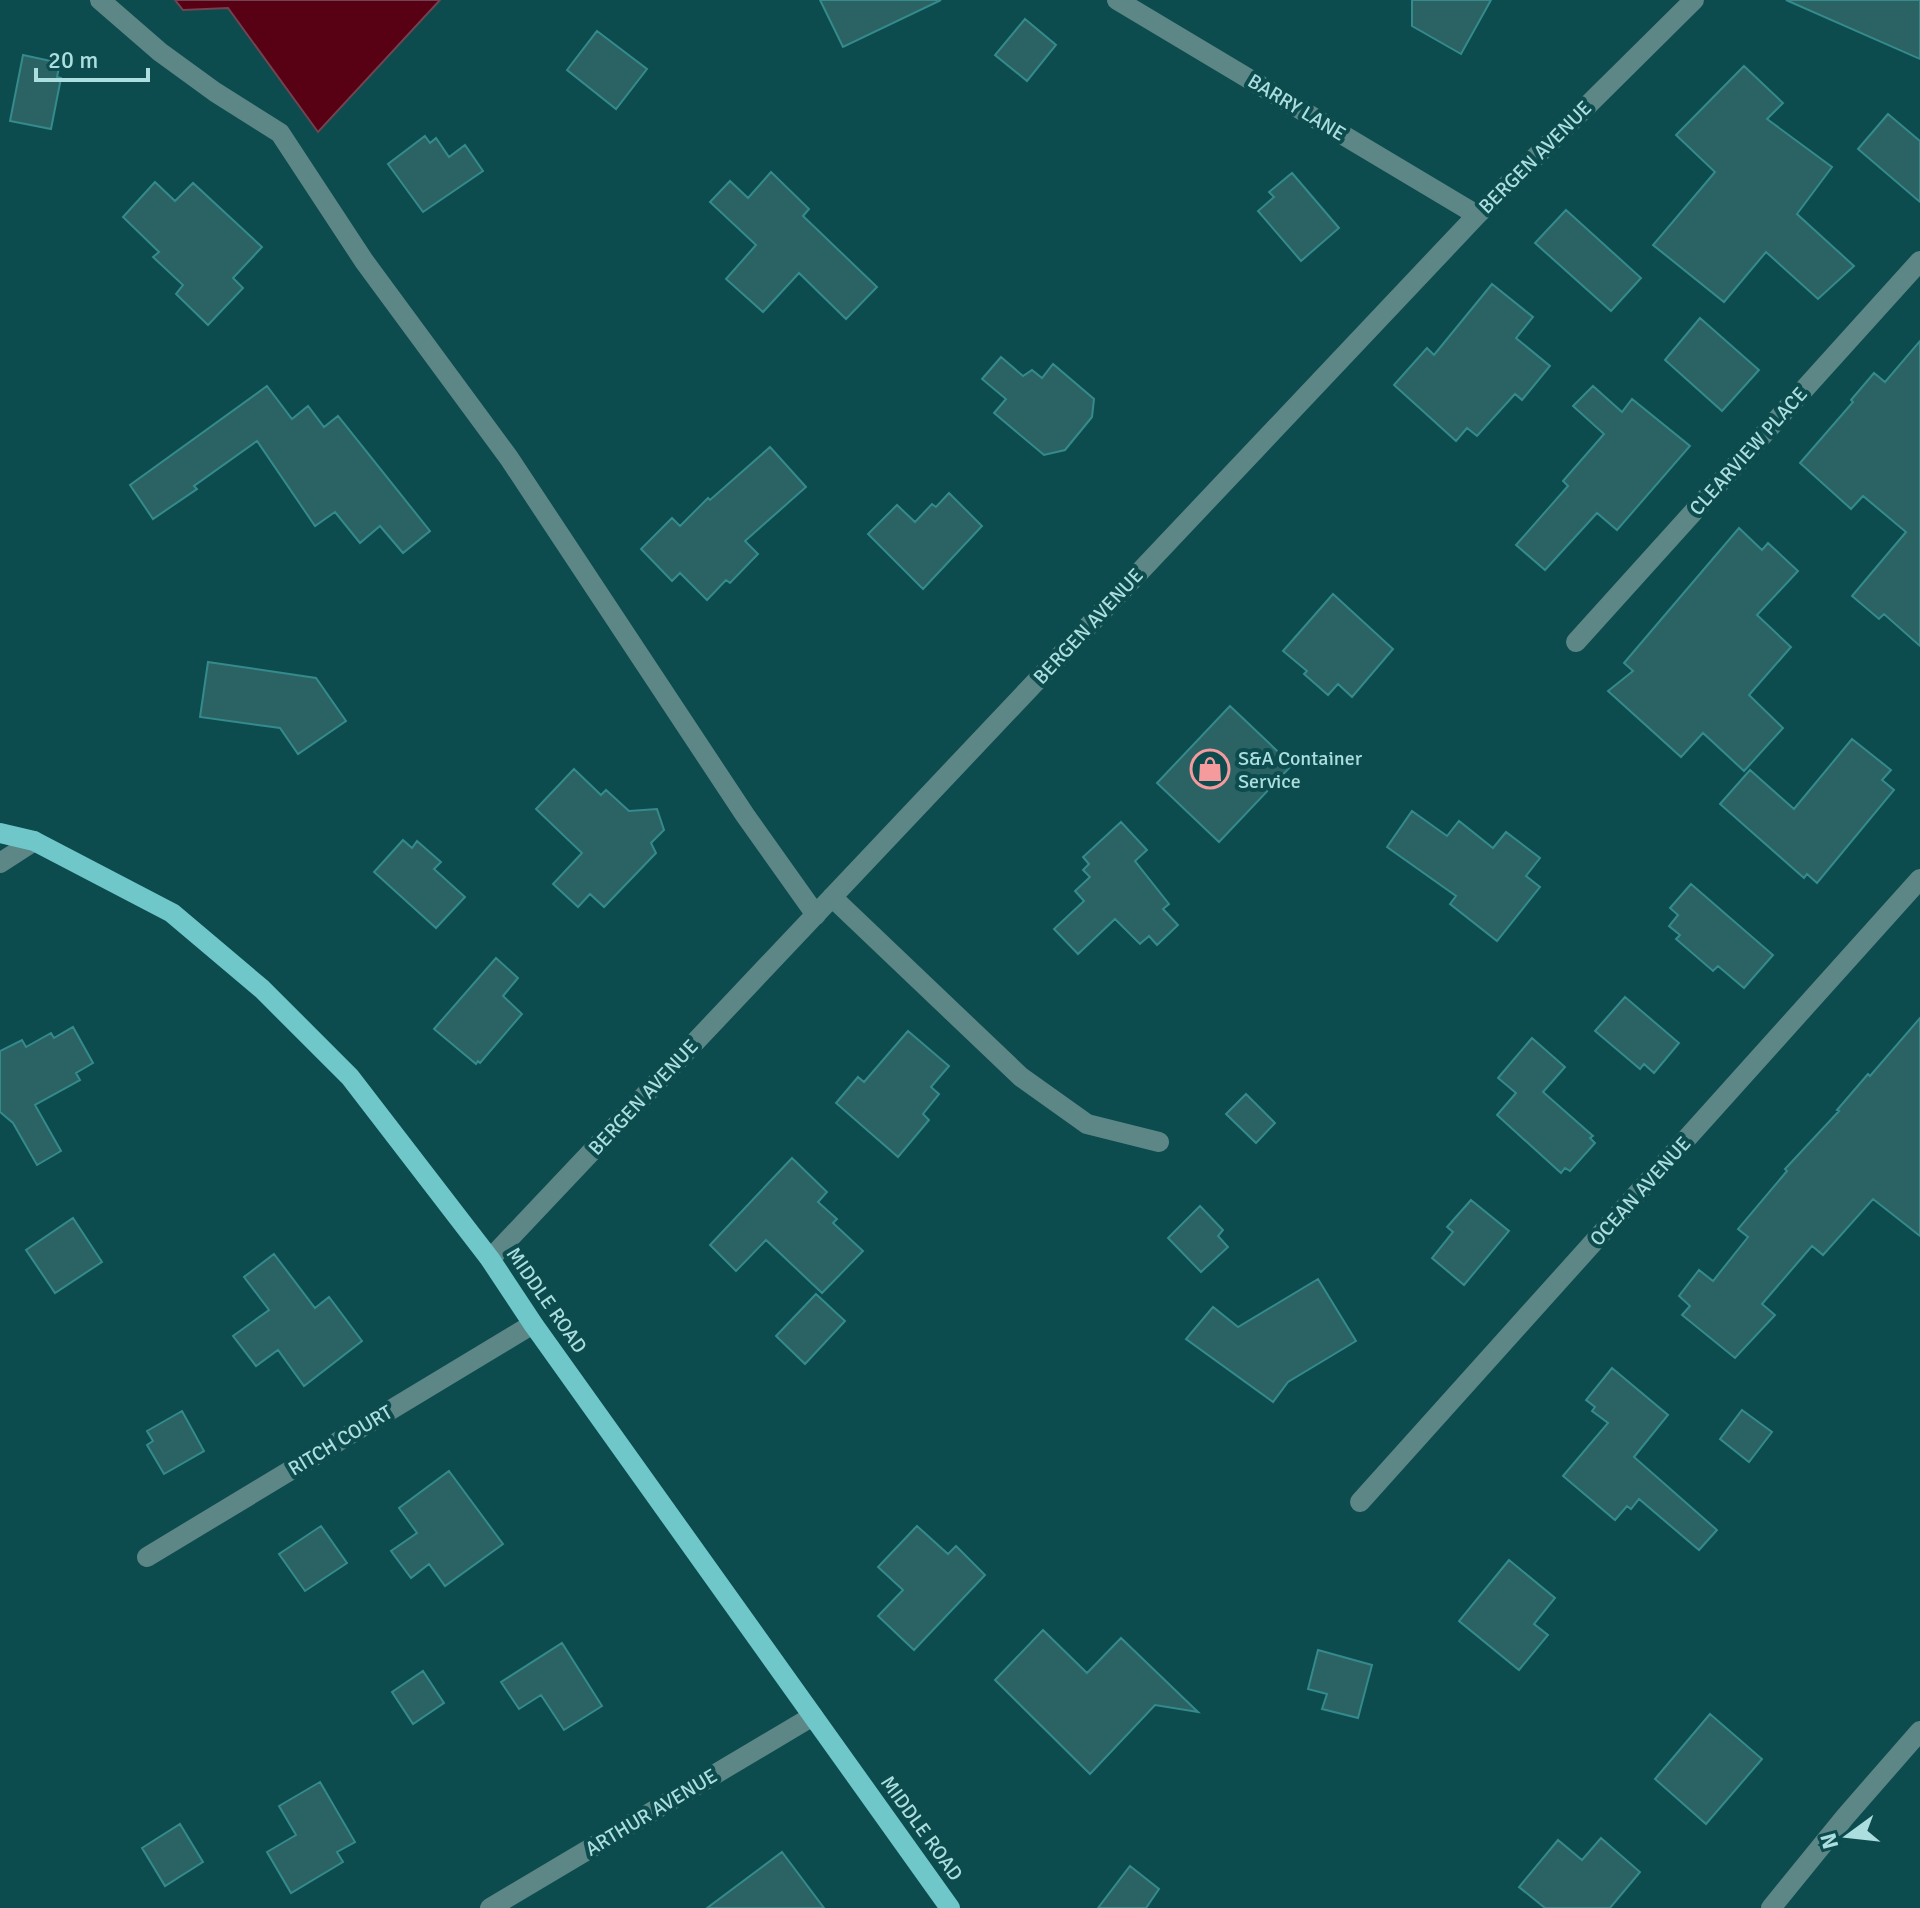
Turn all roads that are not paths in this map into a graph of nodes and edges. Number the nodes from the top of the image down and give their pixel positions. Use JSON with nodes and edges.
{"nodes":[{"id":1,"x":100,"y":0,"type":"edge"},
{"id":2,"x":1117,"y":0,"type":"edge"},
{"id":3,"x":1694,"y":0,"type":"edge"},
{"id":4,"x":1477,"y":215,"type":"junction"},
{"id":5,"x":1920,"y":261,"type":"edge"},
{"id":6,"x":1576,"y":642,"type":"dead end"},
{"id":7,"x":0,"y":833,"type":"edge"},
{"id":8,"x":34,"y":841,"type":"junction"},
{"id":9,"x":0,"y":863,"type":"edge"},
{"id":10,"x":1920,"y":879,"type":"edge"},
{"id":11,"x":832,"y":897,"type":"junction"},
{"id":12,"x":816,"y":915,"type":"junction"},
{"id":13,"x":1159,"y":1142,"type":"dead end"},
{"id":14,"x":490,"y":1259,"type":"junction"},
{"id":15,"x":533,"y":1324,"type":"junction"},
{"id":16,"x":1360,"y":1502,"type":"dead end"},
{"id":17,"x":147,"y":1557,"type":"dead end"},
{"id":18,"x":813,"y":1716,"type":"junction"},
{"id":19,"x":1920,"y":1731,"type":"edge"},
{"id":20,"x":490,"y":1908,"type":"edge"},
{"id":21,"x":950,"y":1908,"type":"edge"},
{"id":22,"x":1771,"y":1908,"type":"edge"}],
"edges":[{"from":1,"to":12,"type":"street"},
{"from":2,"to":4,"type":"street","name":"BARRY LANE"},
{"from":3,"to":4,"type":"street","name":"BERGEN AVENUE"},
{"from":4,"to":11,"type":"street","name":"BERGEN AVENUE"},
{"from":5,"to":6,"type":"street","name":"CLEARVIEW PLACE"},
{"from":7,"to":8,"type":"main road","name":"MIDDLE ROAD"},
{"from":8,"to":9,"type":"street"},
{"from":8,"to":14,"type":"main road","name":"MIDDLE ROAD"},
{"from":10,"to":16,"type":"street","name":"OCEAN AVENUE"},
{"from":11,"to":12,"type":"street","name":"BERGEN AVENUE"},
{"from":11,"to":13,"type":"street"},
{"from":12,"to":14,"type":"street","name":"BERGEN AVENUE"},
{"from":14,"to":15,"type":"main road","name":"MIDDLE ROAD"},
{"from":15,"to":17,"type":"street","name":"RITCH COURT"},
{"from":15,"to":18,"type":"main road","name":"MIDDLE ROAD"},
{"from":18,"to":20,"type":"street","name":"ARTHUR AVENUE"},
{"from":18,"to":21,"type":"main road","name":"MIDDLE ROAD"},
{"from":19,"to":22,"type":"street"}]}
